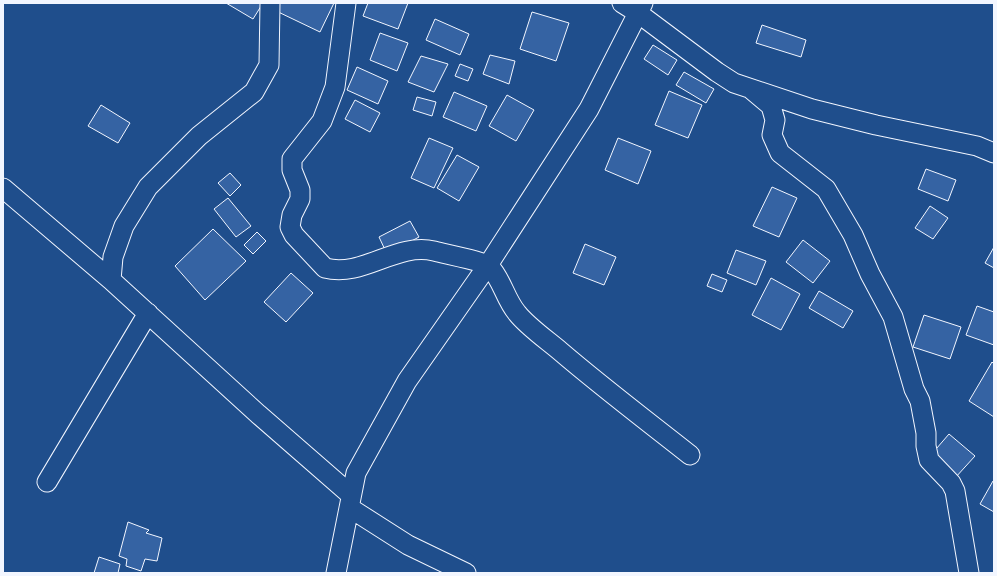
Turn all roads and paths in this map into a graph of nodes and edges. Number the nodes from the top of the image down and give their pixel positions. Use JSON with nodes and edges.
{"nodes":[{"id":1,"x":270,"y":3,"type":"edge"},
{"id":2,"x":346,"y":3,"type":"edge"},
{"id":3,"x":622,"y":3,"type":"edge"},
{"id":4,"x":640,"y":8,"type":"edge"},
{"id":5,"x":752,"y":90,"type":"junction"},
{"id":6,"x":994,"y":153,"type":"edge"},
{"id":7,"x":3,"y":188,"type":"edge"},
{"id":8,"x":488,"y":265,"type":"junction"},
{"id":9,"x":111,"y":280,"type":"junction"},
{"id":10,"x":148,"y":313,"type":"junction"},
{"id":11,"x":690,"y":455,"type":"dead end"},
{"id":12,"x":47,"y":482,"type":"dead end"},
{"id":13,"x":350,"y":502,"type":"junction"},
{"id":14,"x":336,"y":573,"type":"edge"},
{"id":15,"x":466,"y":573,"type":"edge"},
{"id":16,"x":969,"y":573,"type":"edge"}],
"edges":[{"from":1,"to":9,"type":"street"},
{"from":2,"to":8,"type":"street"},
{"from":3,"to":4,"type":"street"},
{"from":4,"to":5,"type":"street"},
{"from":4,"to":8,"type":"street"},
{"from":5,"to":6,"type":"street"},
{"from":5,"to":16,"type":"street"},
{"from":7,"to":9,"type":"street"},
{"from":8,"to":11,"type":"street"},
{"from":8,"to":13,"type":"street"},
{"from":9,"to":10,"type":"street"},
{"from":10,"to":12,"type":"street"},
{"from":10,"to":13,"type":"street"},
{"from":13,"to":14,"type":"street"},
{"from":13,"to":15,"type":"street"}]}
